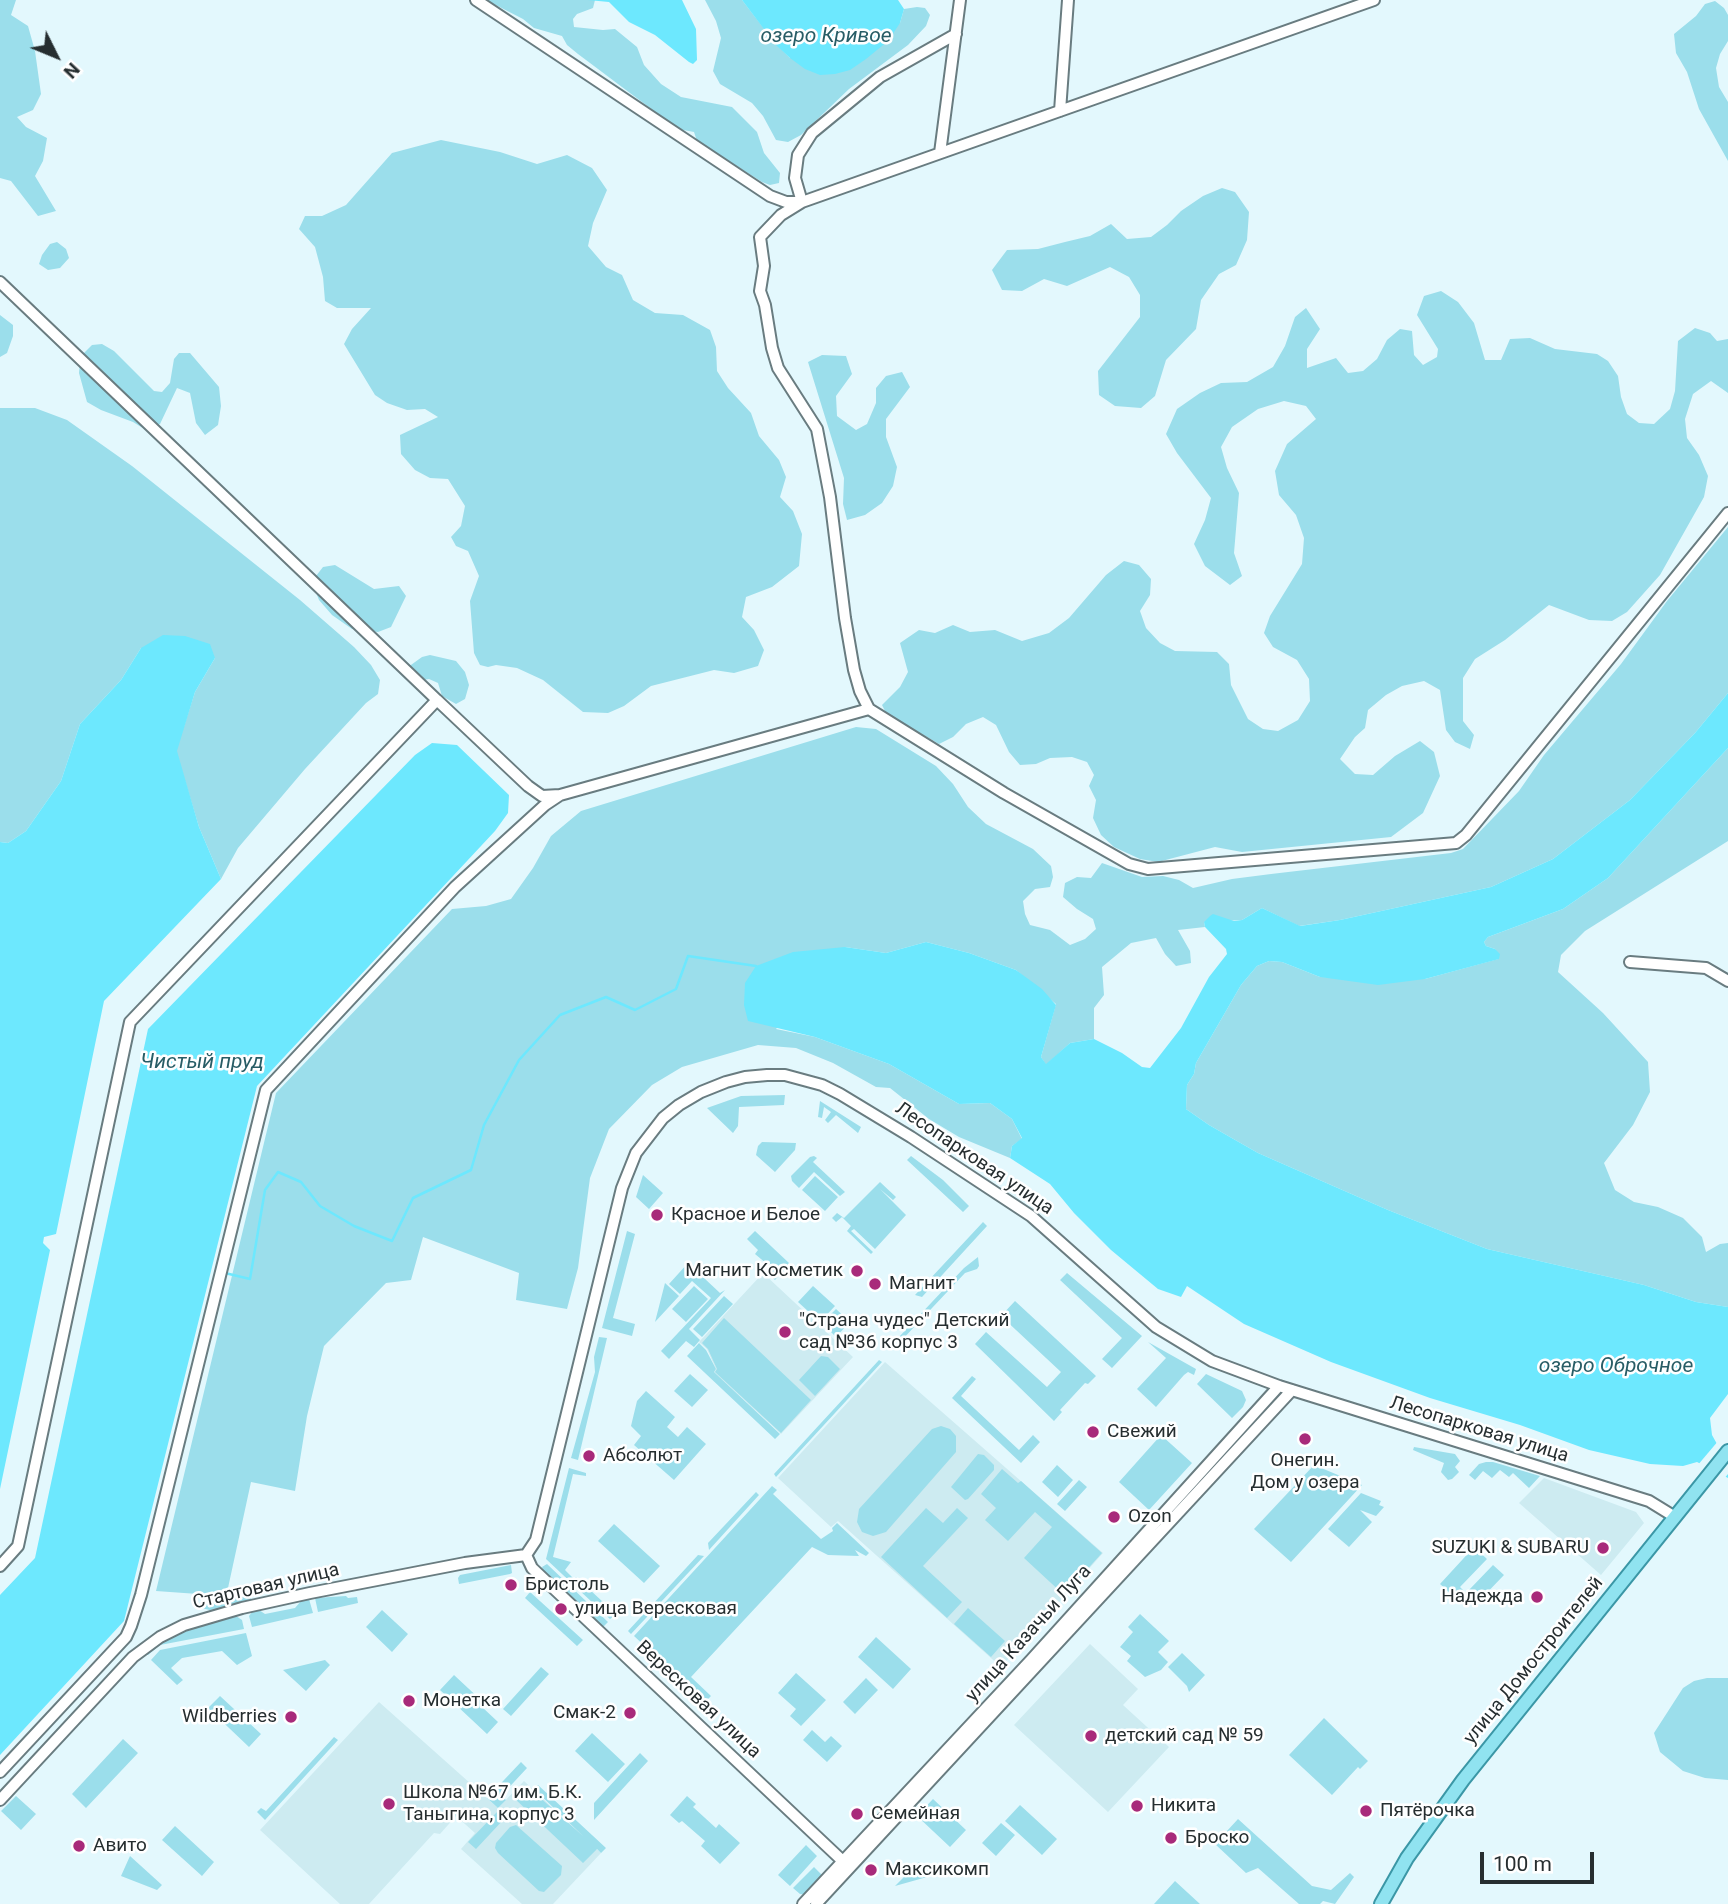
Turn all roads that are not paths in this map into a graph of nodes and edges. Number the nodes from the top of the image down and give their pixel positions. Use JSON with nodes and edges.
{"nodes":[{"id":1,"x":476,"y":0,"type":"edge"},
{"id":2,"x":960,"y":0,"type":"edge"},
{"id":3,"x":1068,"y":0,"type":"edge"},
{"id":4,"x":1374,"y":0,"type":"edge"},
{"id":5,"x":956,"y":34,"type":"junction"},
{"id":6,"x":1060,"y":111,"type":"junction"},
{"id":7,"x":940,"y":153,"type":"junction"},
{"id":8,"x":802,"y":202,"type":"junction"},
{"id":9,"x":0,"y":282,"type":"edge"},
{"id":10,"x":1728,"y":513,"type":"edge"},
{"id":11,"x":437,"y":700,"type":"junction"},
{"id":12,"x":869,"y":709,"type":"junction"},
{"id":13,"x":560,"y":795,"type":"junction"},
{"id":14,"x":1630,"y":962,"type":"dead end"},
{"id":15,"x":1728,"y":981,"type":"edge"},
{"id":16,"x":1279,"y":1386,"type":"junction"},
{"id":17,"x":1292,"y":1390,"type":"junction"},
{"id":18,"x":1728,"y":1451,"type":"edge"},
{"id":19,"x":1675,"y":1517,"type":"junction"},
{"id":20,"x":526,"y":1555,"type":"junction"},
{"id":21,"x":0,"y":1566,"type":"edge"},
{"id":22,"x":0,"y":1772,"type":"edge"},
{"id":23,"x":0,"y":1800,"type":"edge"},
{"id":24,"x":847,"y":1865,"type":"junction"},
{"id":25,"x":803,"y":1904,"type":"edge"},
{"id":26,"x":816,"y":1904,"type":"edge"},
{"id":27,"x":1381,"y":1904,"type":"edge"}],
"edges":[{"from":1,"to":8,"type":"street"},
{"from":2,"to":5,"type":"street"},
{"from":3,"to":6,"type":"street"},
{"from":4,"to":6,"type":"street"},
{"from":5,"to":7,"type":"street"},
{"from":5,"to":8,"type":"street"},
{"from":6,"to":7,"type":"street"},
{"from":7,"to":8,"type":"street"},
{"from":8,"to":12,"type":"street"},
{"from":9,"to":11,"type":"street"},
{"from":10,"to":12,"type":"street"},
{"from":11,"to":13,"type":"street"},
{"from":11,"to":21,"type":"street"},
{"from":12,"to":13,"type":"street"},
{"from":13,"to":22,"type":"street"},
{"from":14,"to":15,"type":"street"},
{"from":16,"to":17,"type":"street","name":"Лесопарковая улица"},
{"from":16,"to":20,"type":"street","name":"Лесопарковая улица"},
{"from":16,"to":24,"type":"street","name":"улица Казачьи Луга"},
{"from":17,"to":19,"type":"street","name":"Лесопарковая улица"},
{"from":17,"to":24,"type":"street","name":"улица Казачьи Луга"},
{"from":18,"to":19,"type":"main road","name":"улица Домостроителей"},
{"from":19,"to":27,"type":"main road","name":"улица Домостроителей"},
{"from":20,"to":23,"type":"street","name":"Стартовая улица"},
{"from":20,"to":24,"type":"street","name":"Вересковая улица"},
{"from":24,"to":25,"type":"street","name":"улица Казачьи Луга"},
{"from":24,"to":26,"type":"street","name":"улица Казачьи Луга"}]}
